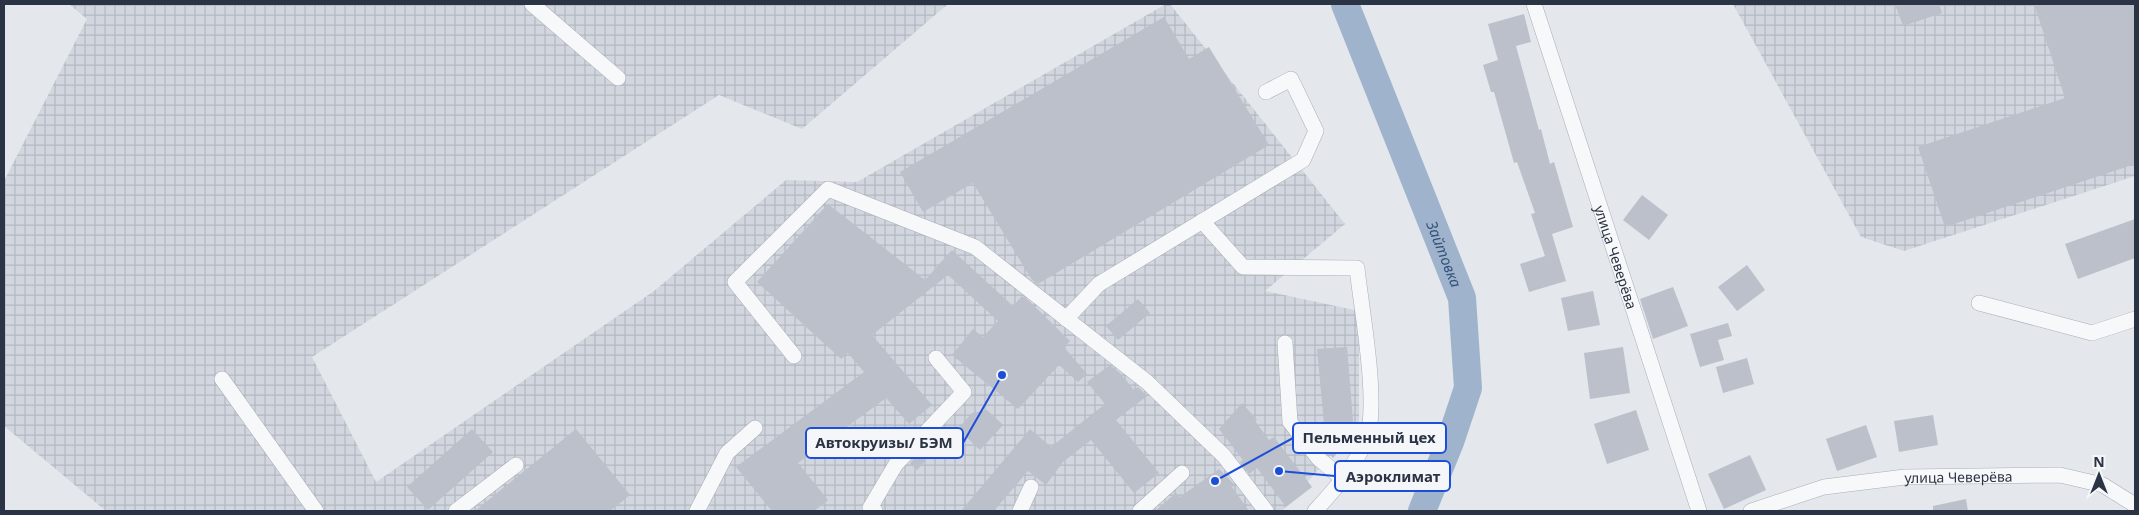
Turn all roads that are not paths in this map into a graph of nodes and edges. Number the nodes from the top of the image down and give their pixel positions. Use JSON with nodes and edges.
{"nodes":[{"id":1,"x":532,"y":4,"type":"edge"},
{"id":2,"x":1534,"y":4,"type":"edge"},
{"id":3,"x":618,"y":78,"type":"dead end"},
{"id":4,"x":1266,"y":92,"type":"dead end"},
{"id":5,"x":1202,"y":221,"type":"junction"},
{"id":6,"x":1979,"y":303,"type":"dead end"},
{"id":7,"x":1066,"y":319,"type":"junction"},
{"id":8,"x":2135,"y":319,"type":"edge"},
{"id":9,"x":1285,"y":343,"type":"dead end"},
{"id":10,"x":794,"y":356,"type":"dead end"},
{"id":11,"x":936,"y":358,"type":"dead end"},
{"id":12,"x":222,"y":379,"type":"dead end"},
{"id":13,"x":755,"y":428,"type":"dead end"},
{"id":14,"x":516,"y":465,"type":"dead end"},
{"id":15,"x":1182,"y":473,"type":"dead end"},
{"id":16,"x":1344,"y":480,"type":"junction"},
{"id":17,"x":1031,"y":487,"type":"dead end"},
{"id":18,"x":2135,"y":505,"type":"edge"},
{"id":19,"x":316,"y":511,"type":"edge"},
{"id":20,"x":456,"y":511,"type":"edge"},
{"id":21,"x":697,"y":511,"type":"edge"},
{"id":22,"x":874,"y":511,"type":"edge"},
{"id":23,"x":1020,"y":511,"type":"edge"},
{"id":24,"x":1140,"y":511,"type":"edge"},
{"id":25,"x":1266,"y":511,"type":"edge"},
{"id":26,"x":1314,"y":511,"type":"edge"},
{"id":27,"x":1699,"y":511,"type":"edge"},
{"id":28,"x":1751,"y":511,"type":"edge"}],
"edges":[{"from":1,"to":3,"type":"street"},
{"from":2,"to":27,"type":"street","name":"улица Чеверёва"},
{"from":4,"to":5,"type":"street"},
{"from":5,"to":7,"type":"street"},
{"from":5,"to":16,"type":"street"},
{"from":6,"to":8,"type":"street"},
{"from":7,"to":10,"type":"street"},
{"from":7,"to":25,"type":"street"},
{"from":9,"to":16,"type":"street"},
{"from":11,"to":22,"type":"street"},
{"from":12,"to":19,"type":"street"},
{"from":13,"to":21,"type":"street"},
{"from":14,"to":20,"type":"street"},
{"from":15,"to":24,"type":"street"},
{"from":16,"to":26,"type":"street"},
{"from":17,"to":23,"type":"street"},
{"from":18,"to":28,"type":"street","name":"улица Чеверёва"}]}
